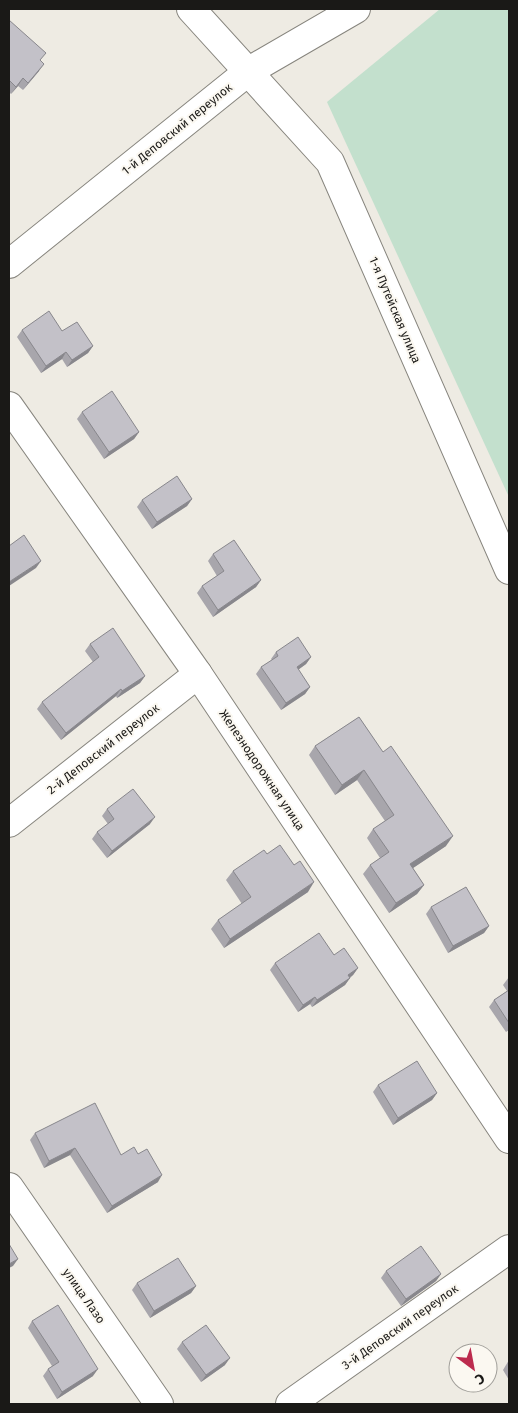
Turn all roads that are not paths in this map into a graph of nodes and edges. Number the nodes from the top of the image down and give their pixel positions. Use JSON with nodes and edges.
{"nodes":[{"id":1,"x":192,"y":9,"type":"edge"},
{"id":2,"x":356,"y":9,"type":"edge"},
{"id":3,"x":249,"y":71,"type":"junction"},
{"id":4,"x":9,"y":264,"type":"edge"},
{"id":5,"x":9,"y":406,"type":"edge"},
{"id":6,"x":509,"y":570,"type":"edge"},
{"id":7,"x":198,"y":674,"type":"junction"},
{"id":8,"x":9,"y":823,"type":"edge"},
{"id":9,"x":509,"y":1139,"type":"edge"},
{"id":10,"x":9,"y":1187,"type":"edge"},
{"id":11,"x":509,"y":1249,"type":"edge"},
{"id":12,"x":159,"y":1404,"type":"edge"},
{"id":13,"x":290,"y":1404,"type":"edge"}],
"edges":[{"from":1,"to":3,"type":"street","name":"1-я Путейская улица"},
{"from":2,"to":3,"type":"street","name":"1-й Деповский переулок"},
{"from":3,"to":4,"type":"street","name":"1-й Деповский переулок"},
{"from":3,"to":6,"type":"street","name":"1-я Путейская улица"},
{"from":5,"to":7,"type":"street","name":"Железнодорожная улица"},
{"from":7,"to":8,"type":"street","name":"2-й Деповский переулок"},
{"from":7,"to":9,"type":"street","name":"Железнодорожная улица"},
{"from":10,"to":12,"type":"street","name":"улица Лазо"},
{"from":11,"to":13,"type":"street","name":"3-й Деповский переулок"}]}
